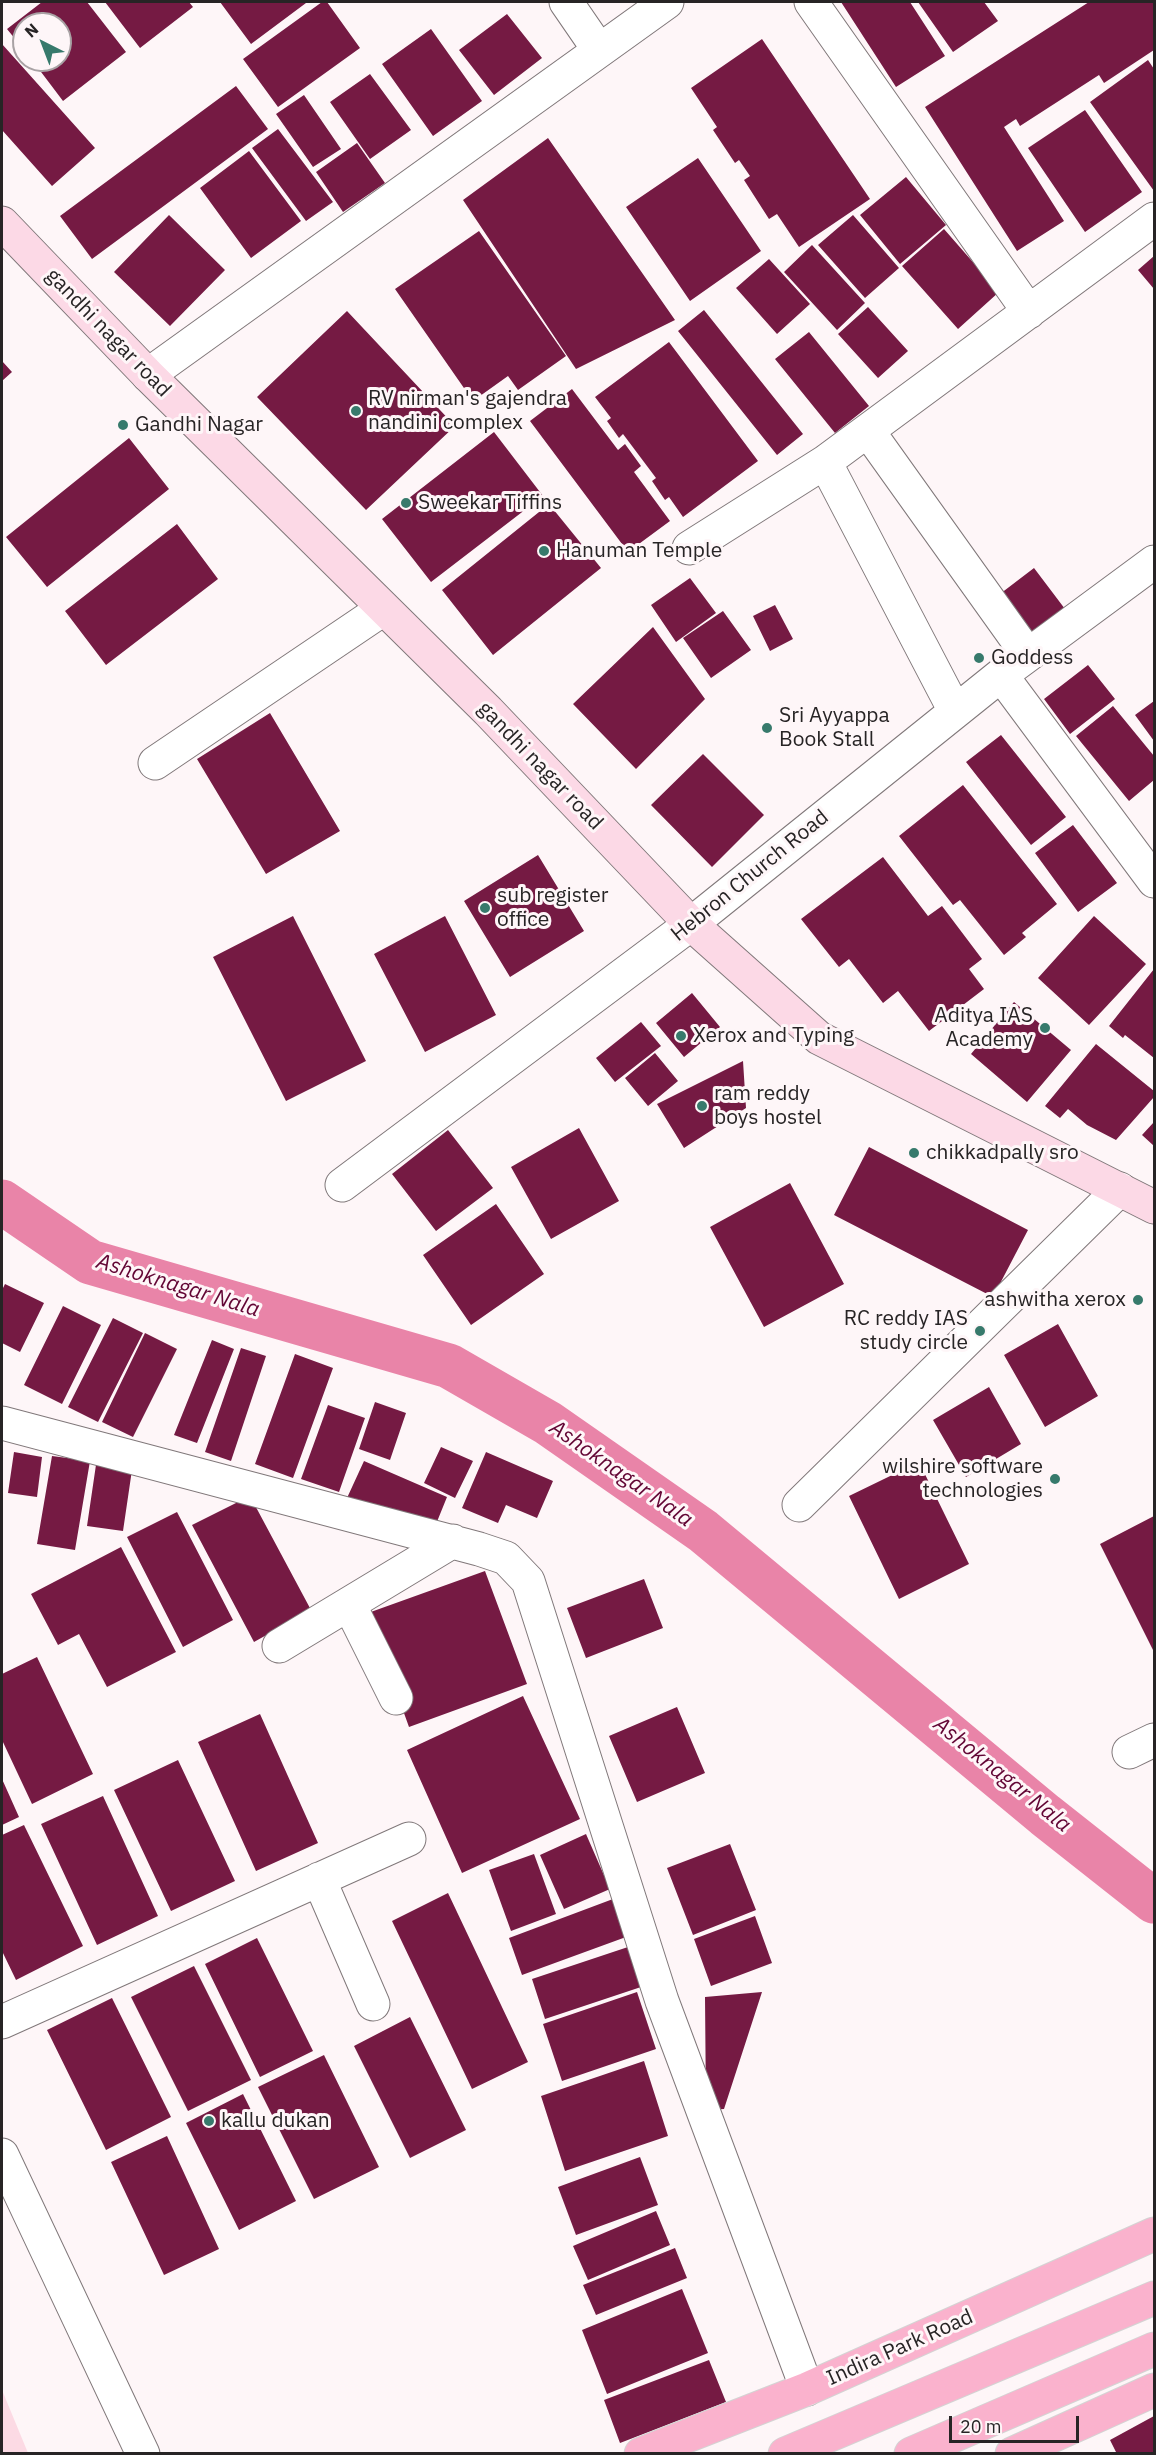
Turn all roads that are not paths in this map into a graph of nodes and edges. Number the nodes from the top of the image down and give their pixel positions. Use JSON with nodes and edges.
{"nodes":[{"id":1,"x":566,"y":2,"type":"edge"},
{"id":2,"x":667,"y":2,"type":"edge"},
{"id":3,"x":812,"y":2,"type":"edge"},
{"id":4,"x":599,"y":50,"type":"junction"},
{"id":5,"x":1155,"y":219,"type":"edge"},
{"id":6,"x":2,"y":223,"type":"edge"},
{"id":7,"x":1029,"y":312,"type":"junction"},
{"id":8,"x":148,"y":375,"type":"junction"},
{"id":9,"x":868,"y":431,"type":"junction"},
{"id":10,"x":825,"y":462,"type":"junction"},
{"id":11,"x":689,"y":548,"type":"dead end"},
{"id":12,"x":1155,"y":562,"type":"edge"},
{"id":13,"x":383,"y":609,"type":"junction"},
{"id":14,"x":1028,"y":655,"type":"junction"},
{"id":15,"x":1001,"y":675,"type":"junction"},
{"id":16,"x":955,"y":711,"type":"junction"},
{"id":17,"x":155,"y":763,"type":"dead end"},
{"id":18,"x":1155,"y":881,"type":"edge"},
{"id":19,"x":691,"y":924,"type":"junction"},
{"id":20,"x":342,"y":1185,"type":"dead end"},
{"id":21,"x":1120,"y":1189,"type":"junction"},
{"id":22,"x":1155,"y":1207,"type":"edge"},
{"id":23,"x":2,"y":1423,"type":"edge"},
{"id":24,"x":800,"y":1505,"type":"dead end"},
{"id":25,"x":453,"y":1541,"type":"junction"},
{"id":26,"x":349,"y":1604,"type":"junction"},
{"id":27,"x":279,"y":1646,"type":"dead end"},
{"id":28,"x":396,"y":1698,"type":"dead end"},
{"id":29,"x":409,"y":1839,"type":"dead end"},
{"id":30,"x":319,"y":1880,"type":"junction"},
{"id":31,"x":373,"y":2004,"type":"dead end"},
{"id":32,"x":2,"y":2022,"type":"edge"},
{"id":33,"x":2,"y":2155,"type":"edge"},
{"id":34,"x":1155,"y":2234,"type":"edge"},
{"id":35,"x":1155,"y":2298,"type":"edge"},
{"id":36,"x":1155,"y":2349,"type":"edge"},
{"id":37,"x":807,"y":2389,"type":"junction"},
{"id":38,"x":1155,"y":2390,"type":"edge"},
{"id":39,"x":1047,"y":2447,"type":"edge"},
{"id":40,"x":143,"y":2454,"type":"edge"},
{"id":41,"x":641,"y":2454,"type":"edge"},
{"id":42,"x":785,"y":2454,"type":"edge"},
{"id":43,"x":911,"y":2454,"type":"edge"},
{"id":44,"x":1012,"y":2454,"type":"edge"}],
"edges":[{"from":1,"to":4,"type":"street"},
{"from":2,"to":4,"type":"street"},
{"from":3,"to":7,"type":"street"},
{"from":4,"to":8,"type":"street"},
{"from":5,"to":7,"type":"street"},
{"from":6,"to":8,"type":"main road","name":"gandhi nagar road"},
{"from":7,"to":9,"type":"street"},
{"from":8,"to":13,"type":"main road","name":"gandhi nagar road"},
{"from":9,"to":10,"type":"street"},
{"from":9,"to":14,"type":"street"},
{"from":10,"to":11,"type":"street"},
{"from":10,"to":16,"type":"street"},
{"from":12,"to":14,"type":"street","name":"Hebron Church Road"},
{"from":13,"to":17,"type":"street"},
{"from":13,"to":19,"type":"main road","name":"gandhi nagar road"},
{"from":14,"to":15,"type":"street","name":"Hebron Church Road"},
{"from":15,"to":16,"type":"street","name":"Hebron Church Road"},
{"from":15,"to":18,"type":"street"},
{"from":16,"to":19,"type":"street","name":"Hebron Church Road"},
{"from":19,"to":20,"type":"street","name":"Hebron Church Road"},
{"from":19,"to":21,"type":"main road","name":"gandhi nagar road"},
{"from":21,"to":22,"type":"main road","name":"gandhi nagar road"},
{"from":21,"to":24,"type":"street"},
{"from":23,"to":25,"type":"street"},
{"from":25,"to":26,"type":"street"},
{"from":25,"to":37,"type":"street"},
{"from":26,"to":27,"type":"street"},
{"from":26,"to":28,"type":"street"},
{"from":29,"to":30,"type":"street"},
{"from":30,"to":31,"type":"street"},
{"from":30,"to":32,"type":"street"},
{"from":33,"to":40,"type":"street"},
{"from":34,"to":37,"type":"main road","name":"Indira Park Road"},
{"from":35,"to":42,"type":"main road"},
{"from":36,"to":43,"type":"main road"},
{"from":37,"to":41,"type":"main road","name":"Indira Park Road"},
{"from":38,"to":39,"type":"main road"},
{"from":39,"to":44,"type":"main road"}]}
